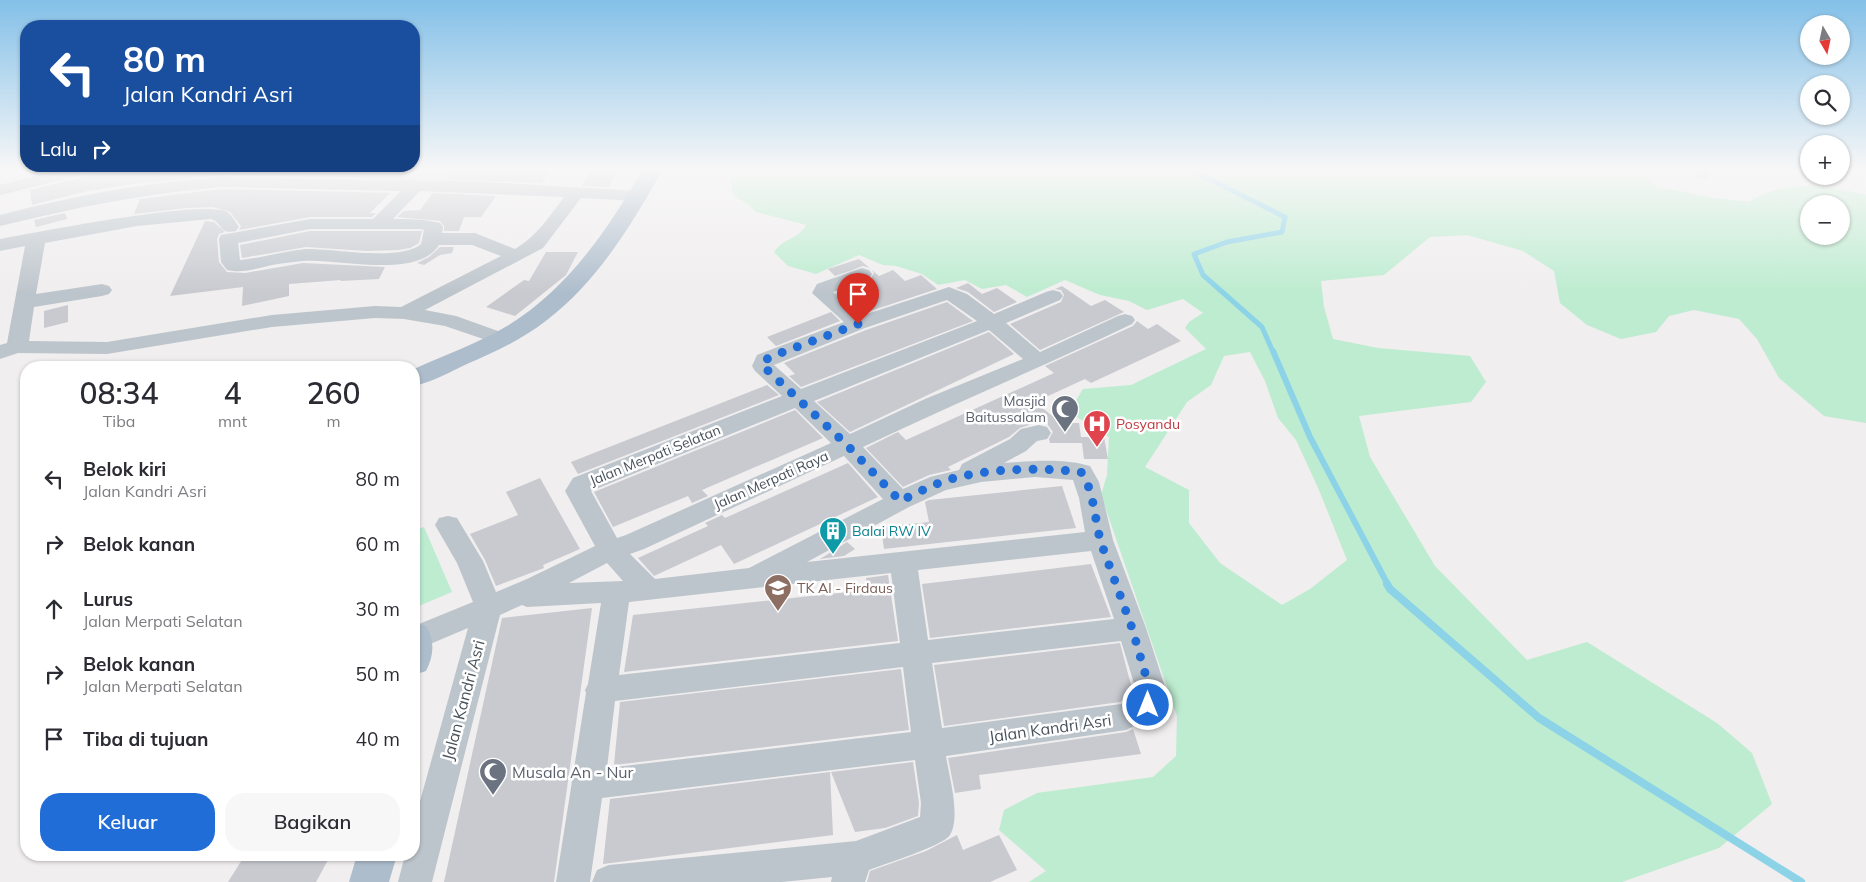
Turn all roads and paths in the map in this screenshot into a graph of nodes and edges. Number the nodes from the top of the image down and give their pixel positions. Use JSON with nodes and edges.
{"nodes":[{"id":1,"x":47,"y":210,"type":"edge"},
{"id":2,"x":391,"y":210,"type":"edge"},
{"id":3,"x":563,"y":210,"type":"edge"},
{"id":4,"x":628,"y":210,"type":"edge"},
{"id":5,"x":0,"y":221,"type":"edge"},
{"id":6,"x":378,"y":224,"type":"junction"},
{"id":7,"x":230,"y":227,"type":"dead end"},
{"id":8,"x":36,"y":239,"type":"junction"},
{"id":9,"x":432,"y":240,"type":"junction"},
{"id":10,"x":0,"y":245,"type":"edge"},
{"id":11,"x":516,"y":256,"type":"junction"},
{"id":12,"x":862,"y":274,"type":"dead end"},
{"id":13,"x":102,"y":290,"type":"dead end"},
{"id":14,"x":1053,"y":296,"type":"dead end"},
{"id":15,"x":25,"y":302,"type":"junction"},
{"id":16,"x":404,"y":313,"type":"junction"},
{"id":17,"x":1125,"y":320,"type":"dead end"},
{"id":18,"x":992,"y":322,"type":"junction"},
{"id":19,"x":858,"y":324,"type":"junction"},
{"id":20,"x":502,"y":339,"type":"junction"},
{"id":21,"x":9,"y":349,"type":"edge"},
{"id":22,"x":1038,"y":361,"type":"junction"},
{"id":23,"x":420,"y":375,"type":"edge"},
{"id":24,"x":799,"y":399,"type":"junction"},
{"id":25,"x":1039,"y":433,"type":"dead end"},
{"id":26,"x":847,"y":445,"type":"junction"},
{"id":27,"x":959,"y":477,"type":"junction"},
{"id":28,"x":900,"y":501,"type":"junction"},
{"id":29,"x":448,"y":525,"type":"dead end"},
{"id":30,"x":1100,"y":540,"type":"junction"},
{"id":31,"x":610,"y":550,"type":"junction"},
{"id":32,"x":903,"y":563,"type":"junction"},
{"id":33,"x":756,"y":576,"type":"junction"},
{"id":34,"x":649,"y":590,"type":"junction"},
{"id":35,"x":618,"y":592,"type":"junction"},
{"id":36,"x":500,"y":602,"type":"junction"},
{"id":37,"x":1132,"y":628,"type":"junction"},
{"id":38,"x":420,"y":642,"type":"edge"},
{"id":39,"x":916,"y":654,"type":"junction"},
{"id":40,"x":600,"y":690,"type":"junction"},
{"id":41,"x":929,"y":744,"type":"junction"},
{"id":42,"x":589,"y":785,"type":"junction"},
{"id":43,"x":375,"y":861,"type":"edge"},
{"id":44,"x":852,"y":870,"type":"edge"},
{"id":45,"x":369,"y":882,"type":"edge"},
{"id":46,"x":415,"y":882,"type":"edge"},
{"id":47,"x":573,"y":882,"type":"edge"},
{"id":48,"x":609,"y":882,"type":"edge"}],
"edges":[{"from":1,"to":5,"type":"street"},
{"from":2,"to":6,"type":"street"},
{"from":3,"to":11,"type":"street"},
{"from":4,"to":20,"type":"main road"},
{"from":6,"to":9,"type":"street"},
{"from":6,"to":9,"type":"street"},
{"from":7,"to":8,"type":"street"},
{"from":8,"to":10,"type":"street"},
{"from":8,"to":15,"type":"street"},
{"from":9,"to":11,"type":"street"},
{"from":11,"to":16,"type":"street"},
{"from":12,"to":19,"type":"street"},
{"from":13,"to":15,"type":"street"},
{"from":14,"to":18,"type":"street","name":"Jalan Merpati Selatan"},
{"from":15,"to":21,"type":"street"},
{"from":16,"to":20,"type":"street"},
{"from":16,"to":21,"type":"street"},
{"from":17,"to":22,"type":"street","name":"Jalan Merpati Raya"},
{"from":18,"to":19,"type":"street"},
{"from":18,"to":22,"type":"street"},
{"from":18,"to":24,"type":"street","name":"Jalan Merpati Selatan"},
{"from":19,"to":24,"type":"street"},
{"from":20,"to":23,"type":"main road"},
{"from":22,"to":26,"type":"street","name":"Jalan Merpati Raya"},
{"from":24,"to":26,"type":"street"},
{"from":24,"to":31,"type":"street","name":"Jalan Merpati Selatan"},
{"from":25,"to":27,"type":"street"},
{"from":26,"to":28,"type":"street"},
{"from":26,"to":31,"type":"street","name":"Jalan Merpati Raya"},
{"from":27,"to":28,"type":"street","name":"Jalan Kandri Asri"},
{"from":27,"to":30,"type":"street","name":"Jalan Kandri Asri"},
{"from":28,"to":33,"type":"street","name":"Jalan Kandri Asri"},
{"from":29,"to":36,"type":"street"},
{"from":30,"to":32,"type":"street","name":"Jalan Kandri Asri"},
{"from":30,"to":37,"type":"street","name":"Jalan Kandri Asri"},
{"from":31,"to":34,"type":"street"},
{"from":31,"to":36,"type":"street","name":"Jalan Merpati Raya"},
{"from":32,"to":33,"type":"street","name":"Jalan Kandri Asri"},
{"from":32,"to":39,"type":"street"},
{"from":33,"to":34,"type":"street","name":"Jalan Kandri Asri"},
{"from":34,"to":35,"type":"street","name":"Jalan Kandri Asri"},
{"from":35,"to":36,"type":"street","name":"Jalan Kandri Asri"},
{"from":35,"to":40,"type":"street"},
{"from":36,"to":38,"type":"street","name":"Jalan Merpati Raya"},
{"from":36,"to":46,"type":"street","name":"Jalan Kandri Asri"},
{"from":37,"to":39,"type":"street"},
{"from":37,"to":41,"type":"street","name":"Jalan Kandri Asri"},
{"from":39,"to":40,"type":"street"},
{"from":39,"to":41,"type":"street"},
{"from":40,"to":42,"type":"street"},
{"from":41,"to":42,"type":"street","name":"Jalan Kandri Asri"},
{"from":41,"to":44,"type":"street"},
{"from":42,"to":47,"type":"street"},
{"from":43,"to":45,"type":"main road"},
{"from":44,"to":48,"type":"street"}]}
